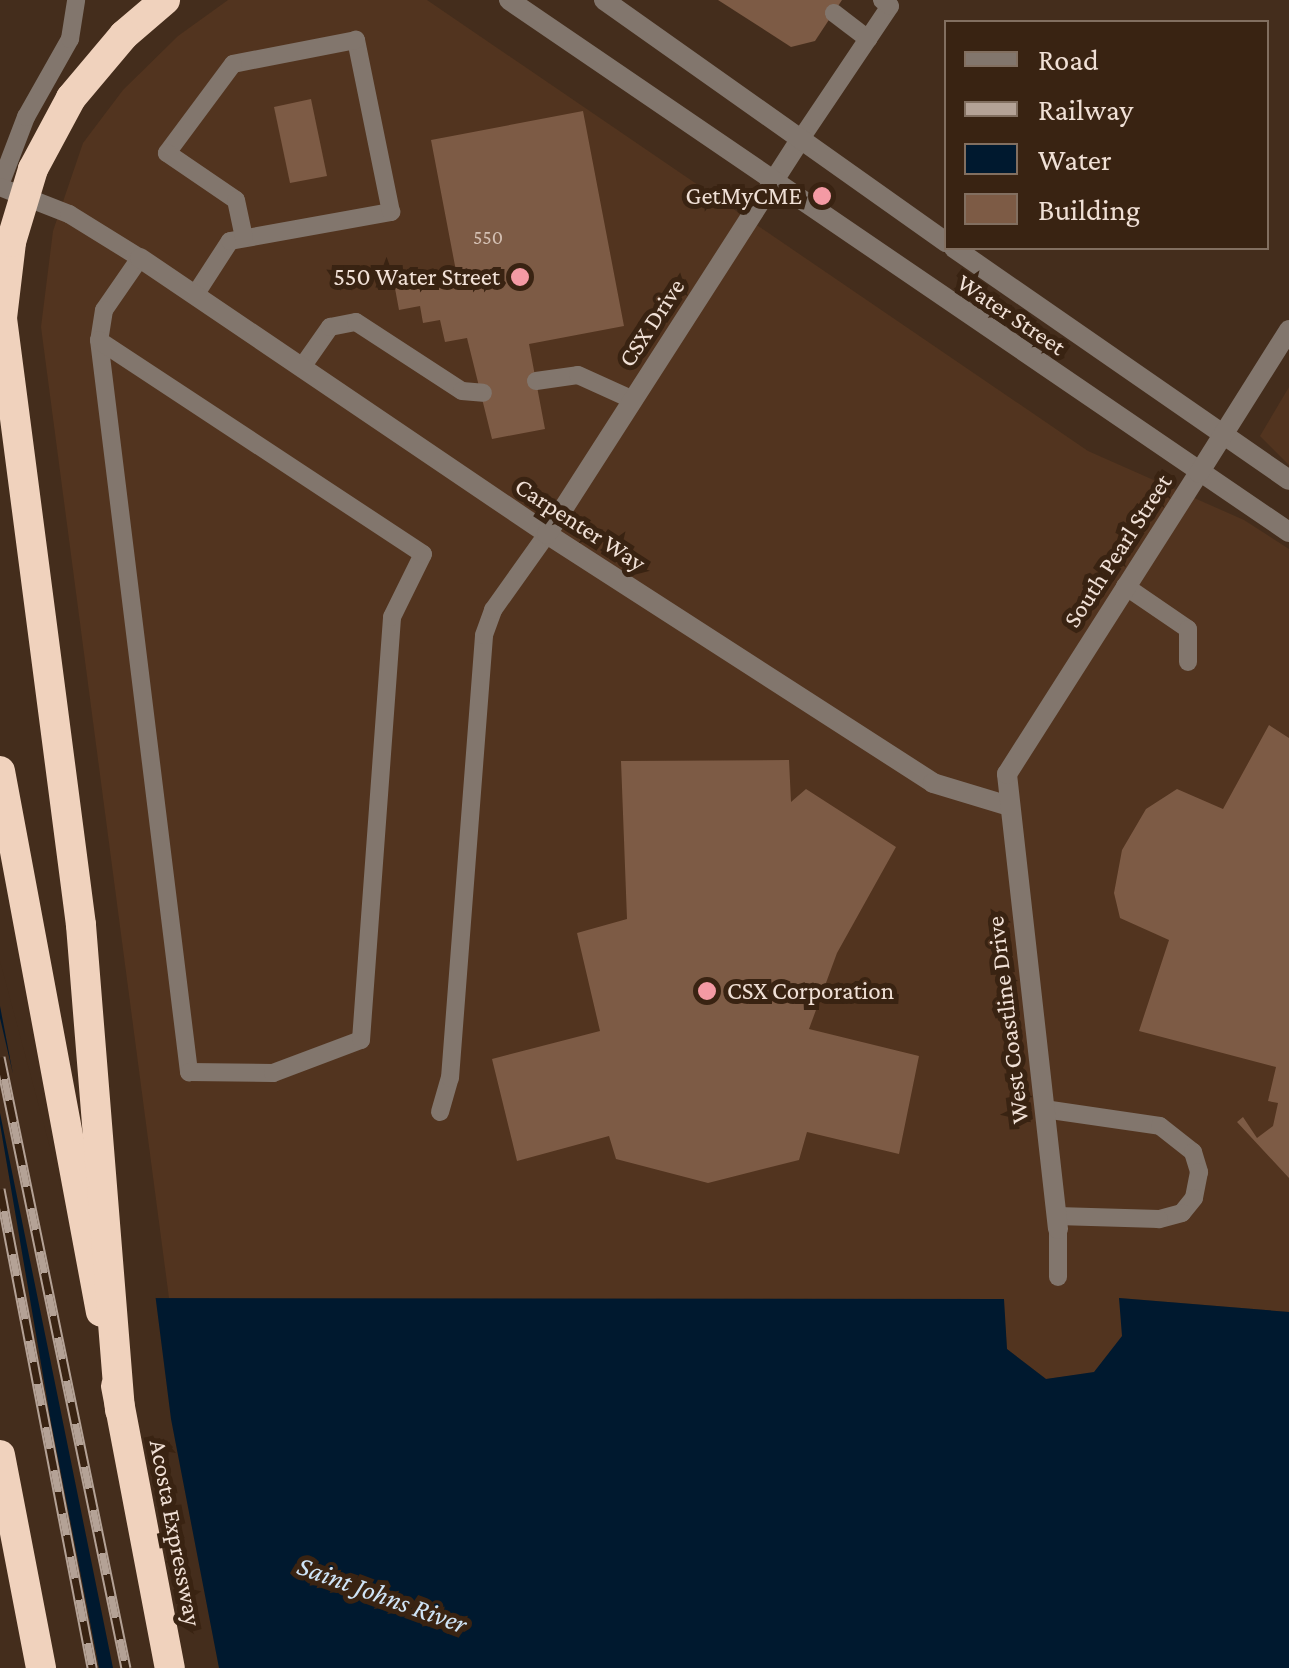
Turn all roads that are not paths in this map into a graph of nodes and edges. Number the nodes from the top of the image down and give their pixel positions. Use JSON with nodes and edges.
{"nodes":[{"id":1,"x":76,"y":0,"type":"edge"},
{"id":2,"x":166,"y":0,"type":"edge"},
{"id":3,"x":509,"y":0,"type":"edge"},
{"id":4,"x":604,"y":0,"type":"edge"},
{"id":5,"x":882,"y":0,"type":"edge"},
{"id":6,"x":834,"y":13,"type":"dead end"},
{"id":7,"x":868,"y":40,"type":"junction"},
{"id":8,"x":800,"y":140,"type":"junction"},
{"id":9,"x":772,"y":183,"type":"junction"},
{"id":10,"x":0,"y":186,"type":"edge"},
{"id":11,"x":244,"y":237,"type":"junction"},
{"id":12,"x":944,"y":241,"type":"edge"},
{"id":13,"x":957,"y":250,"type":"edge"},
{"id":14,"x":140,"y":258,"type":"junction"},
{"id":15,"x":194,"y":295,"type":"junction"},
{"id":16,"x":1289,"y":330,"type":"edge"},
{"id":17,"x":99,"y":340,"type":"junction"},
{"id":18,"x":302,"y":368,"type":"junction"},
{"id":19,"x":536,"y":381,"type":"dead end"},
{"id":20,"x":482,"y":393,"type":"dead end"},
{"id":21,"x":633,"y":400,"type":"junction"},
{"id":22,"x":1222,"y":436,"type":"junction"},
{"id":23,"x":1199,"y":473,"type":"junction"},
{"id":24,"x":1289,"y":480,"type":"edge"},
{"id":25,"x":1289,"y":532,"type":"edge"},
{"id":26,"x":547,"y":534,"type":"junction"},
{"id":27,"x":1124,"y":586,"type":"junction"},
{"id":28,"x":1188,"y":662,"type":"dead end"},
{"id":29,"x":0,"y":772,"type":"edge"},
{"id":30,"x":1006,"y":805,"type":"junction"},
{"id":31,"x":4,"y":813,"type":"edge"},
{"id":32,"x":1044,"y":1109,"type":"junction"},
{"id":33,"x":440,"y":1112,"type":"dead end"},
{"id":34,"x":1058,"y":1223,"type":"junction"},
{"id":35,"x":1058,"y":1277,"type":"dead end"},
{"id":36,"x":120,"y":1410,"type":"junction"},
{"id":37,"x":0,"y":1456,"type":"edge"},
{"id":38,"x":41,"y":1668,"type":"edge"},
{"id":39,"x":170,"y":1668,"type":"edge"}],
"edges":[{"from":1,"to":10,"type":"lane"},
{"from":2,"to":36,"type":"highway","bridge":true},
{"from":3,"to":9,"type":"street","name":"Water Street"},
{"from":4,"to":8,"type":"street","name":"Water Street"},
{"from":5,"to":7,"type":"lane"},
{"from":6,"to":7,"type":"lane"},
{"from":7,"to":8,"type":"lane"},
{"from":8,"to":9,"type":"street","name":"CSX Drive"},
{"from":8,"to":12,"type":"street","name":"Water Street"},
{"from":9,"to":21,"type":"street","name":"CSX Drive"},
{"from":9,"to":23,"type":"street","name":"Water Street"},
{"from":10,"to":14,"type":"lane"},
{"from":11,"to":11,"type":"lane"},
{"from":11,"to":15,"type":"lane"},
{"from":13,"to":22,"type":"street","name":"Water Street"},
{"from":14,"to":15,"type":"street","name":"Carpenter Way"},
{"from":14,"to":17,"type":"lane"},
{"from":15,"to":18,"type":"street","name":"Carpenter Way"},
{"from":16,"to":22,"type":"street","name":"South Pearl Street"},
{"from":17,"to":17,"type":"lane"},
{"from":18,"to":20,"type":"lane"},
{"from":18,"to":26,"type":"street","name":"Carpenter Way"},
{"from":19,"to":21,"type":"lane"},
{"from":21,"to":26,"type":"street","name":"CSX Drive"},
{"from":22,"to":23,"type":"street","name":"South Pearl Street"},
{"from":22,"to":24,"type":"street","name":"Water Street"},
{"from":23,"to":25,"type":"street","name":"Water Street"},
{"from":23,"to":27,"type":"street","name":"South Pearl Street"},
{"from":26,"to":30,"type":"street","name":"Carpenter Way"},
{"from":26,"to":33,"type":"lane"},
{"from":27,"to":28,"type":"lane"},
{"from":27,"to":30,"type":"street","name":"South Pearl Street"},
{"from":29,"to":31,"type":"highway"},
{"from":30,"to":32,"type":"street","name":"West Coastline Drive"},
{"from":31,"to":36,"type":"highway","bridge":true},
{"from":32,"to":34,"type":"street","name":"West Coastline Drive"},
{"from":32,"to":34,"type":"lane"},
{"from":34,"to":35,"type":"lane"},
{"from":36,"to":39,"type":"highway","name":"Acosta Expressway"},
{"from":37,"to":38,"type":"highway"}]}
